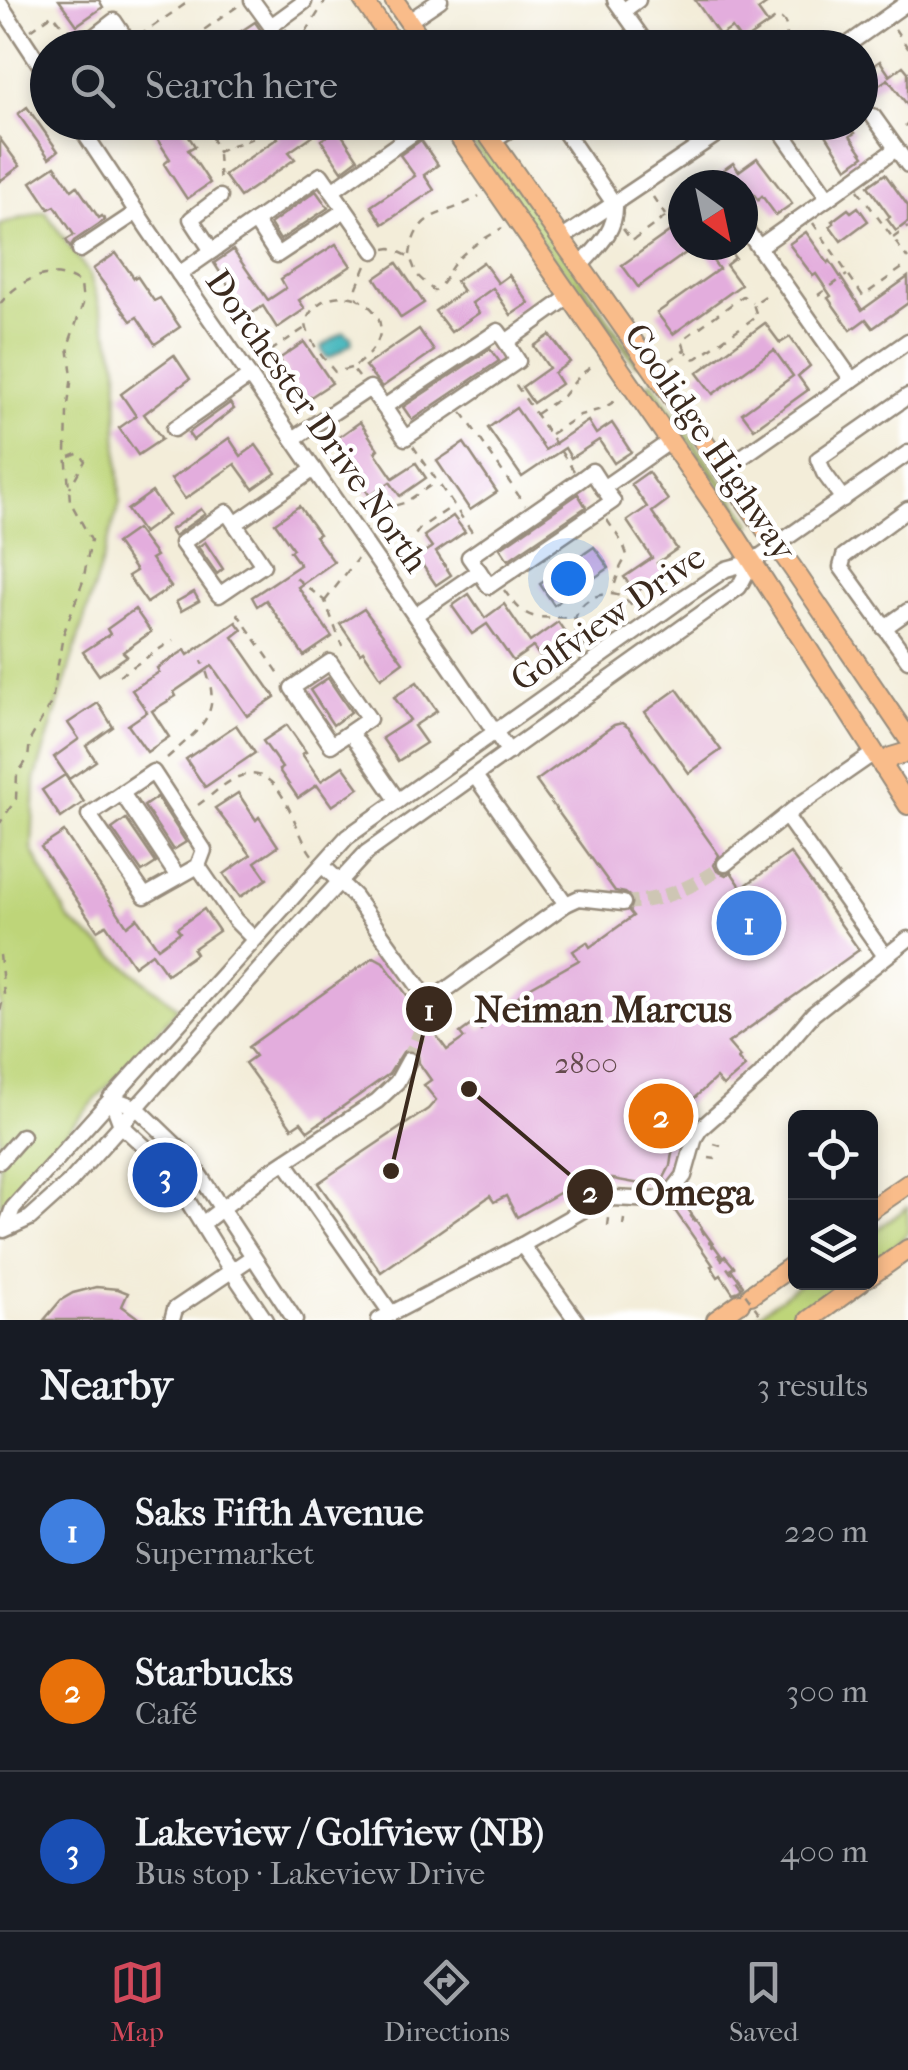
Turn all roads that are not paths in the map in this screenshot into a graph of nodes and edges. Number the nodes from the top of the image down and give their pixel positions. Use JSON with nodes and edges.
{"nodes":[{"id":1,"x":250,"y":0,"type":"edge"},
{"id":2,"x":303,"y":0,"type":"edge"},
{"id":3,"x":440,"y":0,"type":"edge"},
{"id":4,"x":638,"y":0,"type":"edge"},
{"id":5,"x":908,"y":2,"type":"edge"},
{"id":6,"x":0,"y":4,"type":"edge"},
{"id":7,"x":619,"y":5,"type":"edge"},
{"id":8,"x":368,"y":7,"type":"edge"},
{"id":9,"x":400,"y":9,"type":"edge"},
{"id":10,"x":102,"y":30,"type":"edge"},
{"id":11,"x":120,"y":30,"type":"edge"},
{"id":12,"x":384,"y":30,"type":"edge"},
{"id":13,"x":415,"y":30,"type":"edge"},
{"id":14,"x":637,"y":30,"type":"edge"},
{"id":15,"x":868,"y":30,"type":"edge"},
{"id":16,"x":30,"y":50,"type":"edge"},
{"id":17,"x":878,"y":123,"type":"edge"},
{"id":18,"x":89,"y":140,"type":"edge"},
{"id":19,"x":403,"y":140,"type":"edge"},
{"id":20,"x":462,"y":140,"type":"edge"},
{"id":21,"x":570,"y":140,"type":"edge"},
{"id":22,"x":709,"y":140,"type":"edge"},
{"id":23,"x":788,"y":140,"type":"edge"},
{"id":24,"x":492,"y":141,"type":"edge"},
{"id":25,"x":896,"y":149,"type":"junction"},
{"id":26,"x":908,"y":165,"type":"edge"},
{"id":27,"x":332,"y":191,"type":"junction"},
{"id":28,"x":220,"y":197,"type":"road end"},
{"id":29,"x":828,"y":198,"type":"junction"},
{"id":30,"x":615,"y":205,"type":"junction"},
{"id":31,"x":345,"y":210,"type":"junction"},
{"id":32,"x":137,"y":212,"type":"junction"},
{"id":33,"x":255,"y":221,"type":"junction"},
{"id":34,"x":562,"y":239,"type":"junction"},
{"id":35,"x":758,"y":247,"type":"joint"},
{"id":36,"x":80,"y":250,"type":"dead end"},
{"id":37,"x":212,"y":251,"type":"junction"},
{"id":38,"x":374,"y":251,"type":"road end"},
{"id":39,"x":580,"y":266,"type":"junction"},
{"id":40,"x":179,"y":274,"type":"junction"},
{"id":41,"x":570,"y":296,"type":"junction"},
{"id":42,"x":908,"y":341,"type":"edge"},
{"id":43,"x":506,"y":342,"type":"junction"},
{"id":44,"x":650,"y":367,"type":"junction"},
{"id":45,"x":622,"y":370,"type":"junction"},
{"id":46,"x":250,"y":376,"type":"junction"},
{"id":47,"x":852,"y":380,"type":"junction"},
{"id":48,"x":908,"y":396,"type":"edge"},
{"id":49,"x":384,"y":408,"type":"junction"},
{"id":50,"x":174,"y":428,"type":"dead end"},
{"id":51,"x":294,"y":439,"type":"junction"},
{"id":52,"x":669,"y":442,"type":"junction"},
{"id":53,"x":908,"y":454,"type":"edge"},
{"id":54,"x":314,"y":469,"type":"junction"},
{"id":55,"x":722,"y":471,"type":"junction"},
{"id":56,"x":604,"y":488,"type":"junction"},
{"id":57,"x":843,"y":499,"type":"junction"},
{"id":58,"x":908,"y":509,"type":"edge"},
{"id":59,"x":234,"y":524,"type":"junction"},
{"id":60,"x":776,"y":546,"type":"junction"},
{"id":61,"x":752,"y":562,"type":"junction"},
{"id":62,"x":479,"y":572,"type":"junction"},
{"id":63,"x":908,"y":611,"type":"edge"},
{"id":64,"x":415,"y":615,"type":"junction"},
{"id":65,"x":884,"y":628,"type":"junction"},
{"id":66,"x":908,"y":660,"type":"edge"},
{"id":67,"x":350,"y":732,"type":"junction"},
{"id":68,"x":496,"y":733,"type":"junction"},
{"id":69,"x":908,"y":740,"type":"edge"},
{"id":70,"x":509,"y":752,"type":"junction"},
{"id":71,"x":879,"y":760,"type":"junction"},
{"id":72,"x":475,"y":776,"type":"junction"},
{"id":73,"x":122,"y":793,"type":"junction"},
{"id":74,"x":398,"y":802,"type":"junction"},
{"id":75,"x":908,"y":804,"type":"edge"},
{"id":76,"x":786,"y":816,"type":"junction"},
{"id":77,"x":318,"y":861,"type":"junction"},
{"id":78,"x":725,"y":864,"type":"tunnel mouth"},
{"id":79,"x":198,"y":866,"type":"junction"},
{"id":80,"x":178,"y":878,"type":"junction"},
{"id":81,"x":340,"y":881,"type":"junction"},
{"id":82,"x":624,"y":903,"type":"tunnel mouth"},
{"id":83,"x":566,"y":904,"type":"junction"},
{"id":84,"x":254,"y":939,"type":"junction"},
{"id":85,"x":908,"y":939,"type":"edge"},
{"id":86,"x":885,"y":956,"type":"junction"},
{"id":87,"x":431,"y":1004,"type":"junction"},
{"id":88,"x":425,"y":1019,"type":"tunnel mouth"},
{"id":89,"x":409,"y":1060,"type":"tunnel mouth"},
{"id":90,"x":111,"y":1098,"type":"junction"},
{"id":91,"x":136,"y":1107,"type":"junction"},
{"id":92,"x":121,"y":1125,"type":"junction"},
{"id":93,"x":22,"y":1136,"type":"dead end"},
{"id":94,"x":0,"y":1160,"type":"edge"},
{"id":95,"x":285,"y":1162,"type":"junction"},
{"id":96,"x":908,"y":1184,"type":"edge"},
{"id":97,"x":878,"y":1205,"type":"edge"},
{"id":98,"x":222,"y":1210,"type":"junction"},
{"id":99,"x":202,"y":1224,"type":"junction"},
{"id":100,"x":3,"y":1230,"type":"edge"},
{"id":101,"x":522,"y":1245,"type":"junction"},
{"id":102,"x":908,"y":1249,"type":"edge"},
{"id":103,"x":252,"y":1257,"type":"junction"},
{"id":104,"x":788,"y":1270,"type":"edge"},
{"id":105,"x":878,"y":1270,"type":"edge"},
{"id":106,"x":232,"y":1272,"type":"junction"},
{"id":107,"x":850,"y":1290,"type":"edge"},
{"id":108,"x":744,"y":1306,"type":"edge"},
{"id":109,"x":173,"y":1314,"type":"edge"},
{"id":110,"x":385,"y":1317,"type":"edge"},
{"id":111,"x":265,"y":1320,"type":"edge"},
{"id":112,"x":295,"y":1320,"type":"edge"},
{"id":113,"x":576,"y":1320,"type":"edge"},
{"id":114,"x":716,"y":1320,"type":"edge"},
{"id":115,"x":809,"y":1320,"type":"edge"}],
"edges":[{"from":1,"to":2,"type":"street"},
{"from":3,"to":9,"type":"street"},
{"from":4,"to":7,"type":"street"},
{"from":5,"to":15,"type":"street"},
{"from":6,"to":16,"type":"street"},
{"from":7,"to":14,"type":"street"},
{"from":8,"to":9,"type":"main road"},
{"from":8,"to":12,"type":"main road"},
{"from":9,"to":13,"type":"main road"},
{"from":10,"to":11,"type":"street"},
{"from":17,"to":25,"type":"street"},
{"from":18,"to":32,"type":"street","name":"Dorchester Drive North"},
{"from":19,"to":27,"type":"street"},
{"from":20,"to":41,"type":"main road","name":"Coolidge Highway"},
{"from":21,"to":30,"type":"street"},
{"from":22,"to":30,"type":"street"},
{"from":23,"to":29,"type":"street"},
{"from":24,"to":34,"type":"main road","name":"Coolidge Highway"},
{"from":25,"to":26,"type":"street"},
{"from":25,"to":29,"type":"street"},
{"from":27,"to":31,"type":"street"},
{"from":27,"to":33,"type":"street"},
{"from":28,"to":37,"type":"street"},
{"from":29,"to":35,"type":"street"},
{"from":30,"to":34,"type":"street"},
{"from":30,"to":39,"type":"street"},
{"from":31,"to":33,"type":"street"},
{"from":31,"to":38,"type":"street"},
{"from":32,"to":36,"type":"street"},
{"from":32,"to":40,"type":"street","name":"Dorchester Drive North"},
{"from":33,"to":37,"type":"street"},
{"from":34,"to":39,"type":"main road","name":"Coolidge Highway"},
{"from":35,"to":47,"type":"street"},
{"from":37,"to":40,"type":"street"},
{"from":39,"to":44,"type":"main road","name":"Coolidge Highway"},
{"from":40,"to":46,"type":"street","name":"Dorchester Drive North"},
{"from":41,"to":43,"type":"street"},
{"from":41,"to":45,"type":"main road","name":"Coolidge Highway"},
{"from":42,"to":47,"type":"street"},
{"from":43,"to":49,"type":"street"},
{"from":43,"to":49,"type":"street"},
{"from":44,"to":45,"type":"main road"},
{"from":44,"to":55,"type":"main road","name":"Coolidge Highway"},
{"from":45,"to":52,"type":"main road","name":"Coolidge Highway"},
{"from":46,"to":50,"type":"street"},
{"from":46,"to":51,"type":"street","name":"Dorchester Drive North"},
{"from":47,"to":55,"type":"street"},
{"from":48,"to":57,"type":"street"},
{"from":49,"to":51,"type":"street"},
{"from":51,"to":54,"type":"street","name":"Dorchester Drive North"},
{"from":52,"to":56,"type":"street"},
{"from":52,"to":61,"type":"main road","name":"Coolidge Highway"},
{"from":53,"to":57,"type":"street"},
{"from":54,"to":59,"type":"street"},
{"from":54,"to":64,"type":"street","name":"Dorchester Drive North"},
{"from":55,"to":60,"type":"main road","name":"Coolidge Highway"},
{"from":56,"to":62,"type":"street"},
{"from":56,"to":62,"type":"street"},
{"from":57,"to":60,"type":"street"},
{"from":58,"to":65,"type":"street"},
{"from":59,"to":59,"type":"street"},
{"from":60,"to":61,"type":"street"},
{"from":60,"to":69,"type":"main road","name":"Coolidge Highway"},
{"from":61,"to":68,"type":"street","name":"Golfview Drive"},
{"from":61,"to":70,"type":"street","name":"Golfview Drive"},
{"from":61,"to":71,"type":"main road","name":"Coolidge Highway"},
{"from":62,"to":64,"type":"street"},
{"from":63,"to":65,"type":"street"},
{"from":64,"to":68,"type":"street","name":"Dorchester Drive North"},
{"from":65,"to":66,"type":"street"},
{"from":67,"to":67,"type":"street"},
{"from":67,"to":74,"type":"street"},
{"from":68,"to":70,"type":"street","name":"Dorchester Drive North"},
{"from":68,"to":74,"type":"street","name":"Golfview Drive"},
{"from":69,"to":71,"type":"main road"},
{"from":70,"to":72,"type":"street","name":"Golfview Drive"},
{"from":71,"to":75,"type":"main road","name":"Coolidge Highway"},
{"from":71,"to":76,"type":"street"},
{"from":72,"to":81,"type":"street","name":"Golfview Drive"},
{"from":72,"to":83,"type":"street"},
{"from":73,"to":79,"type":"street"},
{"from":73,"to":80,"type":"street"},
{"from":73,"to":80,"type":"street"},
{"from":74,"to":77,"type":"street","name":"Golfview Drive"},
{"from":76,"to":78,"type":"street"},
{"from":76,"to":86,"type":"street"},
{"from":77,"to":81,"type":"street"},
{"from":77,"to":84,"type":"street","name":"Golfview Drive"},
{"from":79,"to":80,"type":"street"},
{"from":79,"to":84,"type":"street"},
{"from":81,"to":87,"type":"street"},
{"from":81,"to":91,"type":"street","name":"Golfview Drive"},
{"from":82,"to":83,"type":"street"},
{"from":83,"to":87,"type":"street"},
{"from":84,"to":90,"type":"street","name":"Golfview Drive"},
{"from":85,"to":86,"type":"street"},
{"from":86,"to":101,"type":"street"},
{"from":87,"to":88,"type":"street"},
{"from":89,"to":95,"type":"street"},
{"from":90,"to":91,"type":"street"},
{"from":90,"to":92,"type":"street"},
{"from":90,"to":100,"type":"street","name":"Golfview Drive"},
{"from":91,"to":92,"type":"street","name":"Golfview Drive"},
{"from":91,"to":98,"type":"street"},
{"from":92,"to":99,"type":"street"},
{"from":92,"to":100,"type":"street","name":"Golfview Drive"},
{"from":93,"to":94,"type":"street"},
{"from":95,"to":98,"type":"street"},
{"from":95,"to":110,"type":"street"},
{"from":96,"to":97,"type":"main road"},
{"from":98,"to":99,"type":"street"},
{"from":98,"to":103,"type":"street"},
{"from":99,"to":106,"type":"street"},
{"from":101,"to":110,"type":"street"},
{"from":101,"to":113,"type":"street"},
{"from":102,"to":105,"type":"main road"},
{"from":103,"to":106,"type":"street"},
{"from":103,"to":112,"type":"street"},
{"from":104,"to":108,"type":"main road"},
{"from":106,"to":109,"type":"street"},
{"from":106,"to":111,"type":"street"},
{"from":107,"to":115,"type":"main road"},
{"from":108,"to":114,"type":"main road"}]}
